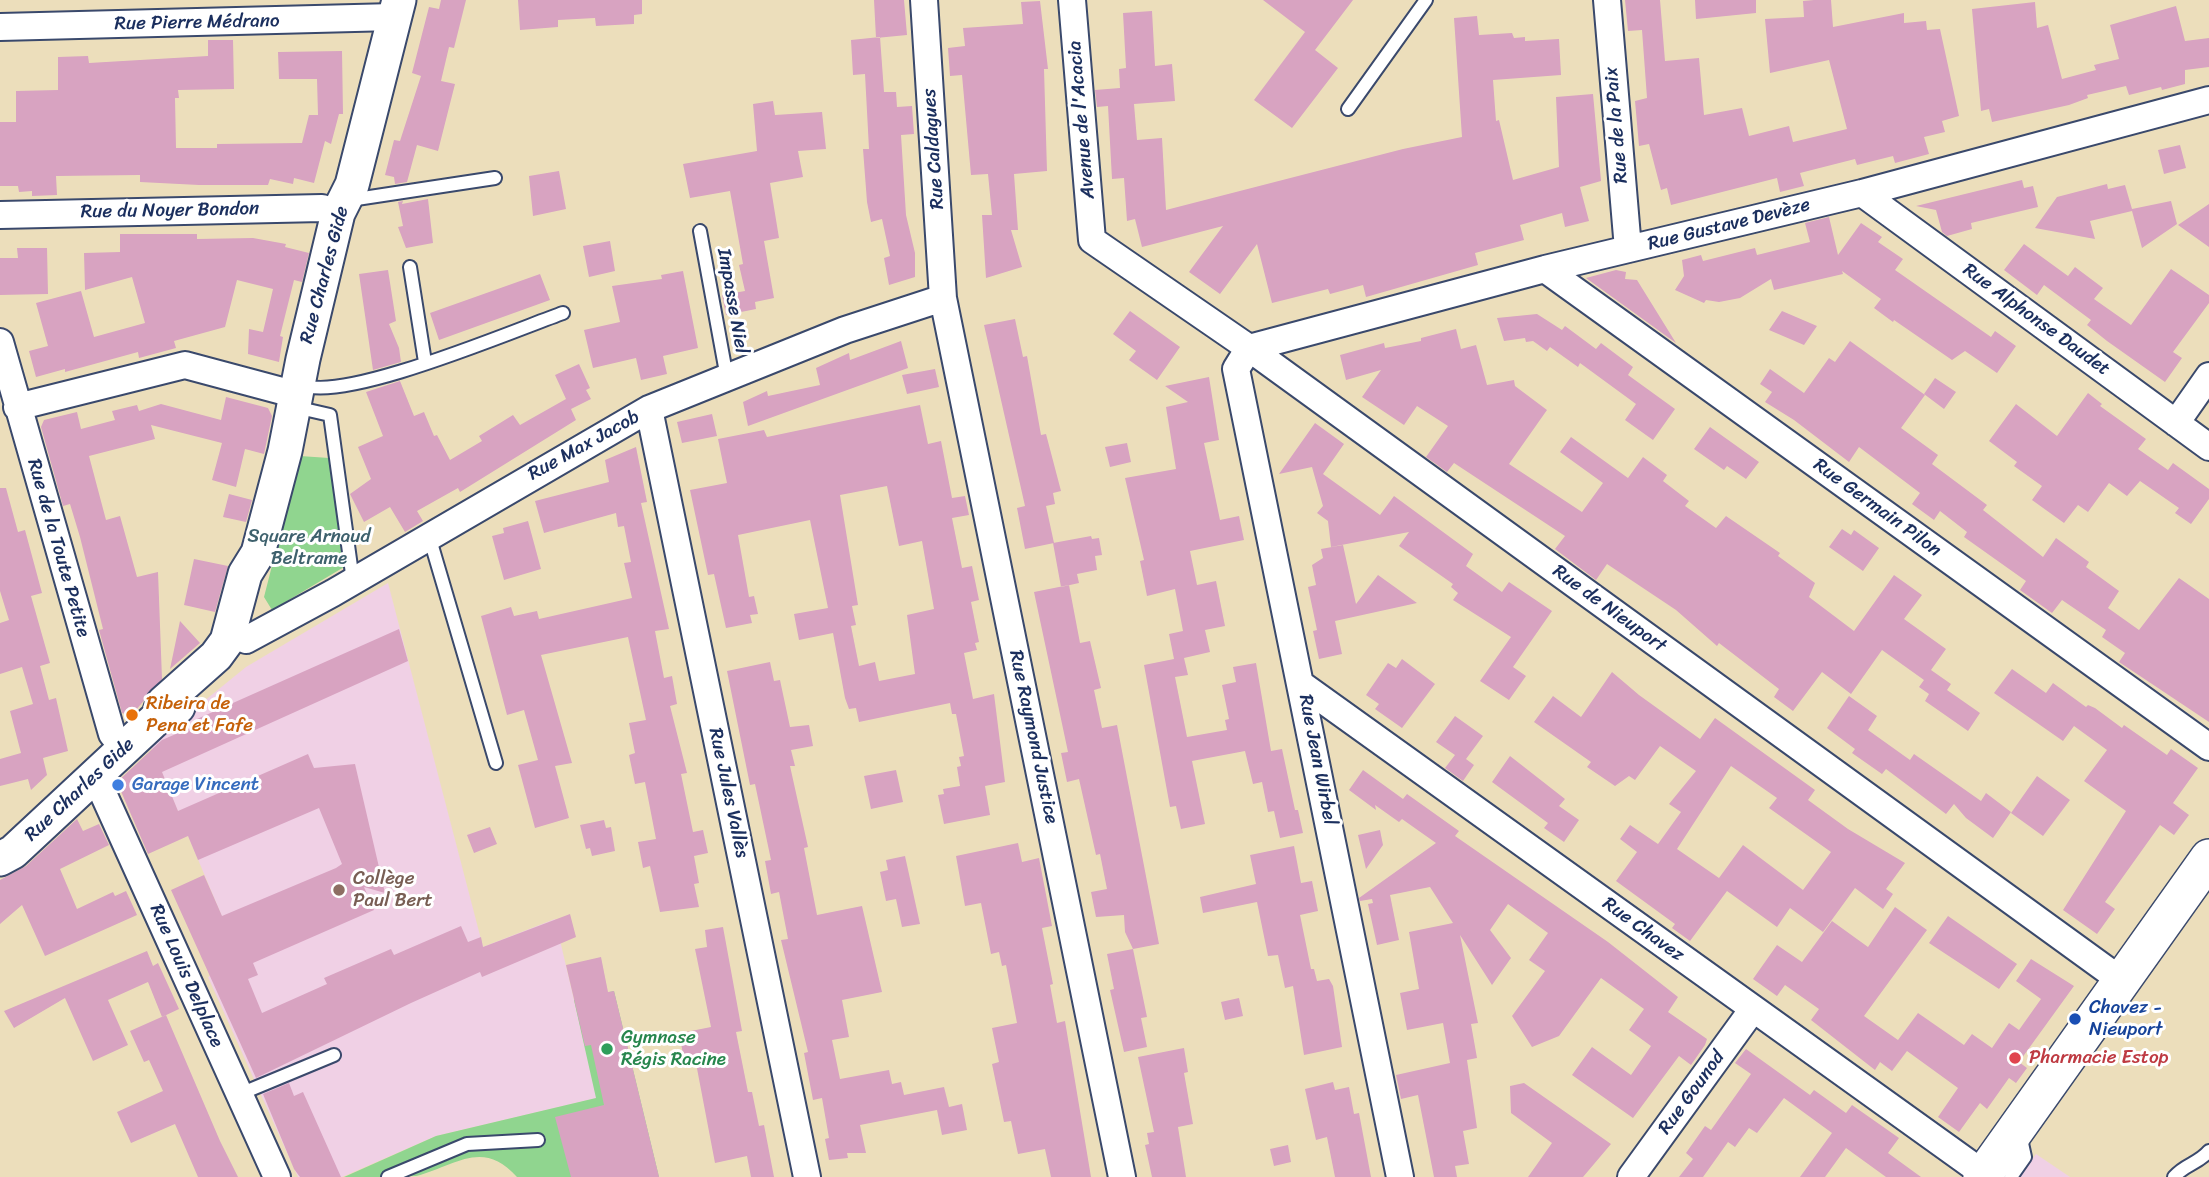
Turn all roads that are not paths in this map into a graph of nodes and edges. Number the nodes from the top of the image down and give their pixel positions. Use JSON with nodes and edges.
{"nodes":[{"id":1,"x":925,"y":0,"type":"edge"},
{"id":2,"x":1072,"y":0,"type":"edge"},
{"id":3,"x":1426,"y":0,"type":"edge"},
{"id":4,"x":1607,"y":0,"type":"edge"},
{"id":5,"x":397,"y":9,"type":"edge"},
{"id":6,"x":0,"y":27,"type":"edge"},
{"id":7,"x":2209,"y":100,"type":"edge"},
{"id":8,"x":1348,"y":109,"type":"dead end"},
{"id":9,"x":495,"y":178,"type":"dead end"},
{"id":10,"x":1862,"y":193,"type":"junction"},
{"id":11,"x":341,"y":207,"type":"junction"},
{"id":12,"x":0,"y":215,"type":"edge"},
{"id":13,"x":700,"y":231,"type":"dead end"},
{"id":14,"x":1092,"y":240,"type":"joint"},
{"id":15,"x":1628,"y":249,"type":"junction"},
{"id":16,"x":410,"y":267,"type":"dead end"},
{"id":17,"x":1545,"y":269,"type":"junction"},
{"id":18,"x":943,"y":298,"type":"junction"},
{"id":19,"x":563,"y":313,"type":"dead end"},
{"id":20,"x":0,"y":342,"type":"edge"},
{"id":21,"x":1249,"y":348,"type":"junction"},
{"id":22,"x":425,"y":362,"type":"junction"},
{"id":23,"x":2209,"y":376,"type":"edge"},
{"id":24,"x":727,"y":378,"type":"junction"},
{"id":25,"x":297,"y":395,"type":"junction"},
{"id":26,"x":17,"y":407,"type":"junction"},
{"id":27,"x":649,"y":409,"type":"junction"},
{"id":28,"x":2176,"y":423,"type":"junction"},
{"id":29,"x":2209,"y":447,"type":"edge"},
{"id":30,"x":429,"y":536,"type":"junction"},
{"id":31,"x":353,"y":581,"type":"junction"},
{"id":32,"x":237,"y":641,"type":"junction"},
{"id":33,"x":1302,"y":685,"type":"junction"},
{"id":34,"x":2209,"y":747,"type":"edge"},
{"id":35,"x":124,"y":749,"type":"junction"},
{"id":36,"x":496,"y":763,"type":"dead end"},
{"id":37,"x":92,"y":778,"type":"junction"},
{"id":38,"x":2209,"y":858,"type":"edge"},
{"id":39,"x":0,"y":859,"type":"edge"},
{"id":40,"x":2122,"y":981,"type":"junction"},
{"id":41,"x":1753,"y":1009,"type":"junction"},
{"id":42,"x":334,"y":1055,"type":"dead end"},
{"id":43,"x":240,"y":1094,"type":"junction"},
{"id":44,"x":538,"y":1140,"type":"dead end"},
{"id":45,"x":2209,"y":1151,"type":"edge"},
{"id":46,"x":2204,"y":1166,"type":"edge"},
{"id":47,"x":1992,"y":1176,"type":"edge"},
{"id":48,"x":277,"y":1177,"type":"edge"},
{"id":49,"x":388,"y":1177,"type":"edge"},
{"id":50,"x":807,"y":1177,"type":"edge"},
{"id":51,"x":1122,"y":1177,"type":"edge"},
{"id":52,"x":1400,"y":1177,"type":"edge"},
{"id":53,"x":1631,"y":1177,"type":"edge"},
{"id":54,"x":2174,"y":1177,"type":"edge"}],
"edges":[{"from":1,"to":18,"type":"street","name":"Rue Caldagues"},
{"from":2,"to":14,"type":"street","name":"Avenue de l'Acacia"},
{"from":3,"to":8,"type":"lane"},
{"from":4,"to":15,"type":"street","name":"Rue de la Paix"},
{"from":5,"to":6,"type":"street","name":"Rue Pierre Médrano"},
{"from":5,"to":11,"type":"street","name":"Rue Charles Gide"},
{"from":7,"to":10,"type":"street","name":"Rue Gustave Devèze"},
{"from":9,"to":11,"type":"lane"},
{"from":10,"to":15,"type":"street","name":"Rue Gustave Devèze"},
{"from":10,"to":28,"type":"street","name":"Rue Alphonse Daudet"},
{"from":11,"to":12,"type":"street","name":"Rue du Noyer Bondon"},
{"from":11,"to":25,"type":"street","name":"Rue Charles Gide"},
{"from":13,"to":24,"type":"lane","name":"Impasse Niel"},
{"from":14,"to":21,"type":"street","name":"Rue de Nieuport"},
{"from":15,"to":17,"type":"street","name":"Rue Gustave Devèze"},
{"from":16,"to":22,"type":"lane"},
{"from":17,"to":21,"type":"street","name":"Rue Gustave Devèze"},
{"from":17,"to":34,"type":"street","name":"Rue Germain Pilon"},
{"from":18,"to":24,"type":"street","name":"Rue Max Jacob"},
{"from":18,"to":51,"type":"street","name":"Rue Raymond Justice"},
{"from":19,"to":22,"type":"lane"},
{"from":20,"to":26,"type":"street","name":"Rue de la Toute Petite"},
{"from":21,"to":33,"type":"street","name":"Rue Jean Wirbel"},
{"from":21,"to":40,"type":"street","name":"Rue de Nieuport"},
{"from":22,"to":25,"type":"lane"},
{"from":23,"to":28,"type":"street"},
{"from":24,"to":27,"type":"street","name":"Rue Max Jacob"},
{"from":25,"to":26,"type":"street"},
{"from":25,"to":31,"type":"lane"},
{"from":25,"to":32,"type":"street","name":"Rue Charles Gide"},
{"from":26,"to":35,"type":"street","name":"Rue de la Toute Petite"},
{"from":27,"to":30,"type":"street","name":"Rue Max Jacob"},
{"from":27,"to":50,"type":"street","name":"Rue Jules Vallès"},
{"from":28,"to":29,"type":"street","name":"Rue Alphonse Daudet"},
{"from":30,"to":31,"type":"street","name":"Rue Max Jacob"},
{"from":30,"to":36,"type":"lane"},
{"from":31,"to":32,"type":"street","name":"Rue Max Jacob"},
{"from":32,"to":35,"type":"street","name":"Rue Charles Gide"},
{"from":33,"to":41,"type":"street","name":"Rue Chavez"},
{"from":33,"to":52,"type":"street","name":"Rue Jean Wirbel"},
{"from":35,"to":37,"type":"street","name":"Rue Charles Gide"},
{"from":37,"to":39,"type":"street","name":"Rue Charles Gide"},
{"from":37,"to":43,"type":"street","name":"Rue Louis Delplace"},
{"from":38,"to":40,"type":"main road"},
{"from":40,"to":47,"type":"main road"},
{"from":41,"to":47,"type":"street","name":"Rue Chavez"},
{"from":41,"to":53,"type":"street","name":"Rue Gounod"},
{"from":42,"to":43,"type":"lane"},
{"from":43,"to":48,"type":"street","name":"Rue Louis Delplace"},
{"from":44,"to":49,"type":"lane"},
{"from":45,"to":46,"type":"lane"},
{"from":46,"to":54,"type":"lane"}]}
